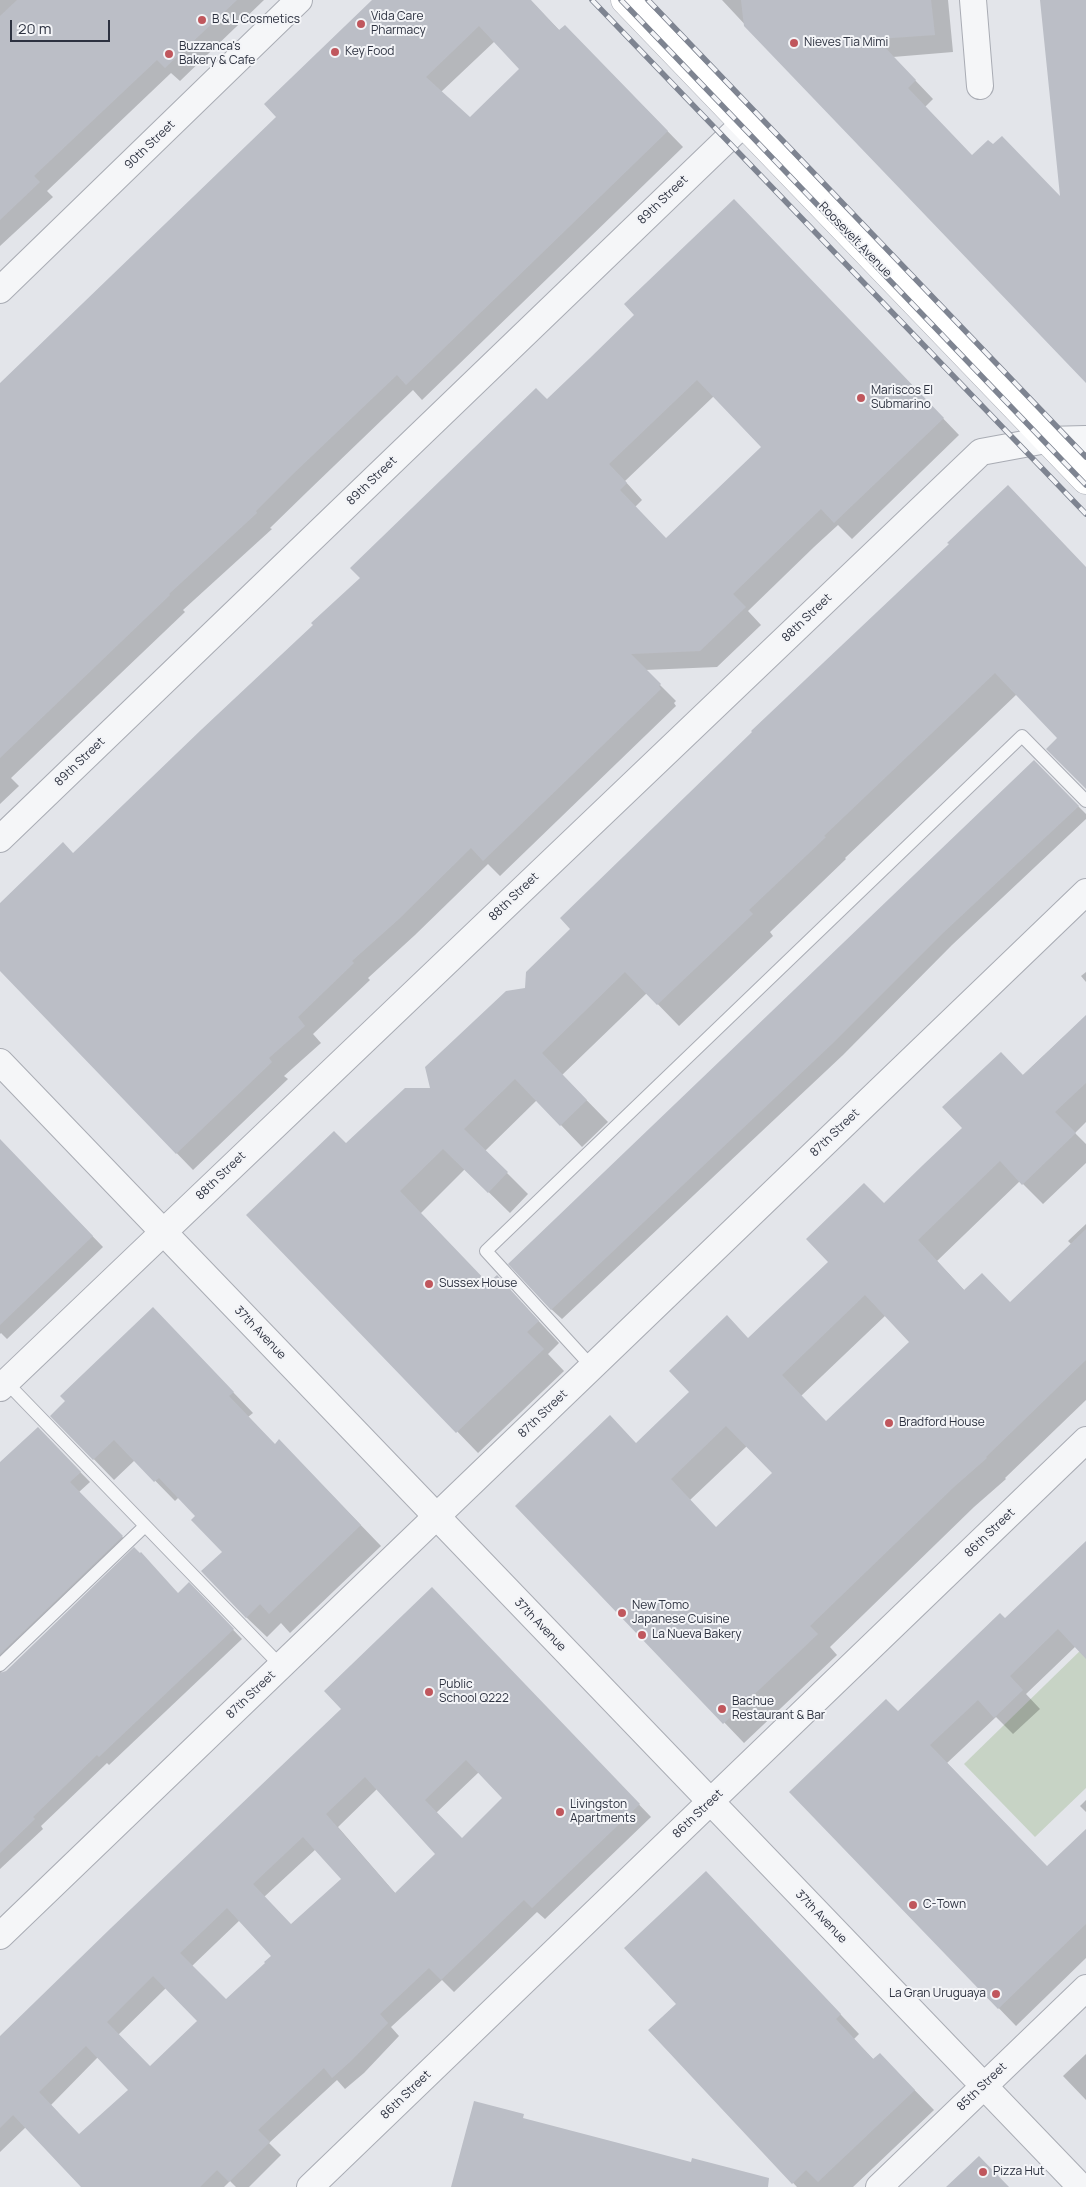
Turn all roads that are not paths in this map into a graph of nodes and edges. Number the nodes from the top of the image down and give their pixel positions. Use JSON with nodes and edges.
{"nodes":[{"id":1,"x":299,"y":0,"type":"edge"},
{"id":2,"x":625,"y":0,"type":"edge"},
{"id":3,"x":973,"y":0,"type":"edge"},
{"id":4,"x":980,"y":86,"type":"dead end"},
{"id":5,"x":743,"y":124,"type":"junction"},
{"id":6,"x":0,"y":290,"type":"edge"},
{"id":7,"x":1086,"y":439,"type":"edge"},
{"id":8,"x":1046,"y":440,"type":"junction"},
{"id":9,"x":1086,"y":480,"type":"edge"},
{"id":10,"x":1086,"y":800,"type":"edge"},
{"id":11,"x":0,"y":839,"type":"edge"},
{"id":12,"x":1086,"y":892,"type":"edge"},
{"id":13,"x":0,"y":1062,"type":"edge"},
{"id":14,"x":162,"y":1232,"type":"junction"},
{"id":15,"x":592,"y":1367,"type":"junction"},
{"id":16,"x":3,"y":1385,"type":"edge"},
{"id":17,"x":1086,"y":1440,"type":"edge"},
{"id":18,"x":436,"y":1516,"type":"junction"},
{"id":19,"x":145,"y":1526,"type":"junction"},
{"id":20,"x":0,"y":1665,"type":"edge"},
{"id":21,"x":281,"y":1666,"type":"junction"},
{"id":22,"x":711,"y":1802,"type":"junction"},
{"id":23,"x":0,"y":1936,"type":"edge"},
{"id":24,"x":1086,"y":1988,"type":"edge"},
{"id":25,"x":984,"y":2086,"type":"junction"},
{"id":26,"x":310,"y":2187,"type":"edge"},
{"id":27,"x":879,"y":2187,"type":"edge"},
{"id":28,"x":1081,"y":2187,"type":"edge"}],
"edges":[{"from":1,"to":6,"type":"street","name":"90th Street"},
{"from":2,"to":5,"type":"main road","name":"Roosevelt Avenue"},
{"from":3,"to":4,"type":"street"},
{"from":5,"to":8,"type":"main road","name":"Roosevelt Avenue"},
{"from":5,"to":11,"type":"street","name":"89th Street"},
{"from":7,"to":8,"type":"street","name":"88th Street"},
{"from":8,"to":9,"type":"main road","name":"Roosevelt Avenue"},
{"from":8,"to":14,"type":"street","name":"88th Street"},
{"from":10,"to":15,"type":"lane"},
{"from":12,"to":15,"type":"street","name":"87th Street"},
{"from":13,"to":14,"type":"street","name":"37th Avenue"},
{"from":14,"to":16,"type":"street","name":"88th Street"},
{"from":14,"to":18,"type":"street","name":"37th Avenue"},
{"from":15,"to":18,"type":"street","name":"87th Street"},
{"from":16,"to":19,"type":"lane"},
{"from":17,"to":22,"type":"street","name":"86th Street"},
{"from":18,"to":21,"type":"street","name":"87th Street"},
{"from":18,"to":22,"type":"street","name":"37th Avenue"},
{"from":19,"to":20,"type":"lane"},
{"from":19,"to":21,"type":"lane"},
{"from":21,"to":23,"type":"street","name":"87th Street"},
{"from":22,"to":25,"type":"street","name":"37th Avenue"},
{"from":22,"to":26,"type":"street","name":"86th Street"},
{"from":24,"to":25,"type":"street","name":"85th Street"},
{"from":25,"to":27,"type":"street","name":"85th Street"},
{"from":25,"to":28,"type":"street","name":"37th Avenue"}]}
